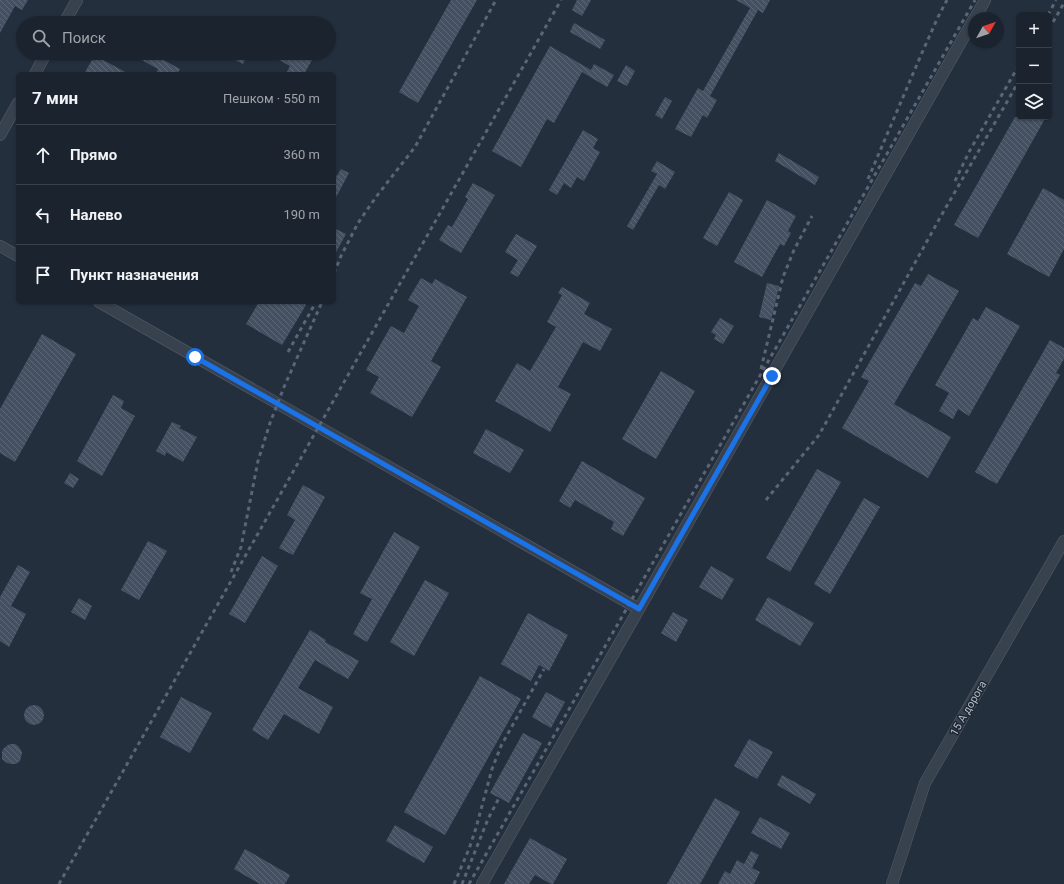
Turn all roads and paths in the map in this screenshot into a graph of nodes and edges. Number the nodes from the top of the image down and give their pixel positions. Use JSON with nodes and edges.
{"nodes":[{"id":1,"x":77,"y":0,"type":"edge"},
{"id":2,"x":985,"y":0,"type":"edge"},
{"id":3,"x":978,"y":12,"type":"edge"},
{"id":4,"x":68,"y":16,"type":"edge"},
{"id":5,"x":968,"y":30,"type":"edge"},
{"id":6,"x":42,"y":60,"type":"edge"},
{"id":7,"x":35,"y":72,"type":"edge"},
{"id":8,"x":16,"y":107,"type":"edge"},
{"id":9,"x":0,"y":135,"type":"edge"},
{"id":10,"x":0,"y":246,"type":"edge"},
{"id":11,"x":16,"y":255,"type":"edge"},
{"id":12,"x":103,"y":304,"type":"edge"},
{"id":13,"x":1064,"y":540,"type":"edge"},
{"id":14,"x":639,"y":609,"type":"junction"},
{"id":15,"x":482,"y":884,"type":"edge"},
{"id":16,"x":892,"y":884,"type":"edge"}],
"edges":[{"from":1,"to":4,"type":"street"},
{"from":2,"to":3,"type":"street"},
{"from":5,"to":14,"type":"street"},
{"from":6,"to":7,"type":"street"},
{"from":8,"to":9,"type":"street"},
{"from":10,"to":11,"type":"street"},
{"from":12,"to":14,"type":"street"},
{"from":13,"to":16,"type":"street","name":"15 А дорога"},
{"from":14,"to":15,"type":"street"}]}
